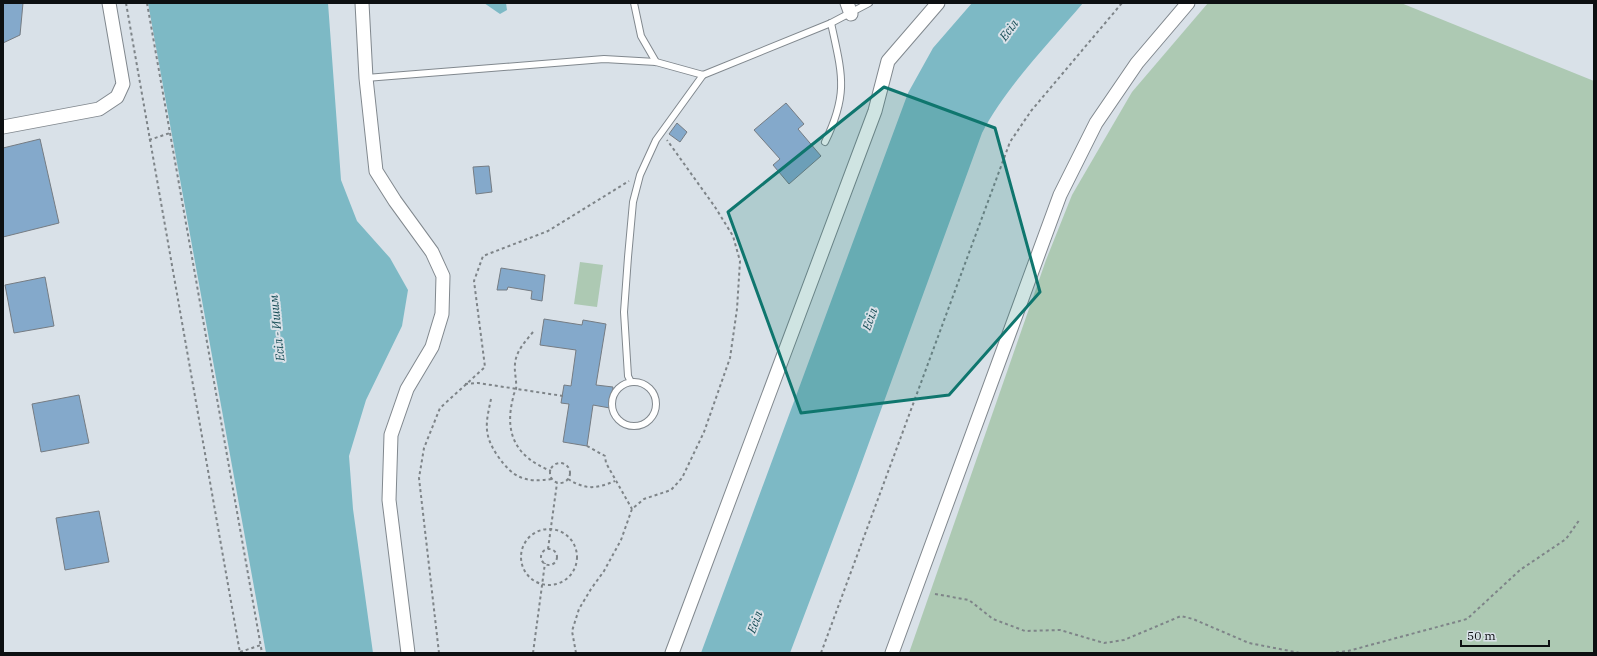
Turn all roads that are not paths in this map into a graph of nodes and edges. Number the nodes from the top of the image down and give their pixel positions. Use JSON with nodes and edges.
{"nodes":[{"id":1,"x":109,"y":3,"type":"edge"},
{"id":2,"x":362,"y":3,"type":"edge"},
{"id":3,"x":634,"y":3,"type":"edge"},
{"id":4,"x":870,"y":3,"type":"edge"},
{"id":5,"x":938,"y":3,"type":"edge"},
{"id":6,"x":1188,"y":3,"type":"edge"},
{"id":7,"x":849,"y":8,"type":"edge"},
{"id":8,"x":831,"y":23,"type":"junction"},
{"id":9,"x":656,"y":62,"type":"junction"},
{"id":10,"x":703,"y":75,"type":"junction"},
{"id":11,"x":366,"y":78,"type":"junction"},
{"id":12,"x":3,"y":127,"type":"edge"},
{"id":13,"x":825,"y":142,"type":"dead end"},
{"id":14,"x":631,"y":382,"type":"junction"},
{"id":15,"x":408,"y":653,"type":"edge"},
{"id":16,"x":672,"y":653,"type":"edge"},
{"id":17,"x":892,"y":653,"type":"edge"}],
"edges":[{"from":1,"to":12,"type":"street"},
{"from":2,"to":11,"type":"street"},
{"from":3,"to":9,"type":"lane"},
{"from":4,"to":7,"type":"lane"},
{"from":5,"to":16,"type":"street"},
{"from":6,"to":17,"type":"street"},
{"from":7,"to":8,"type":"lane"},
{"from":8,"to":10,"type":"lane"},
{"from":8,"to":13,"type":"lane"},
{"from":9,"to":10,"type":"lane"},
{"from":9,"to":11,"type":"lane"},
{"from":10,"to":14,"type":"lane"},
{"from":11,"to":15,"type":"street"},
{"from":14,"to":14,"type":"lane"}]}
